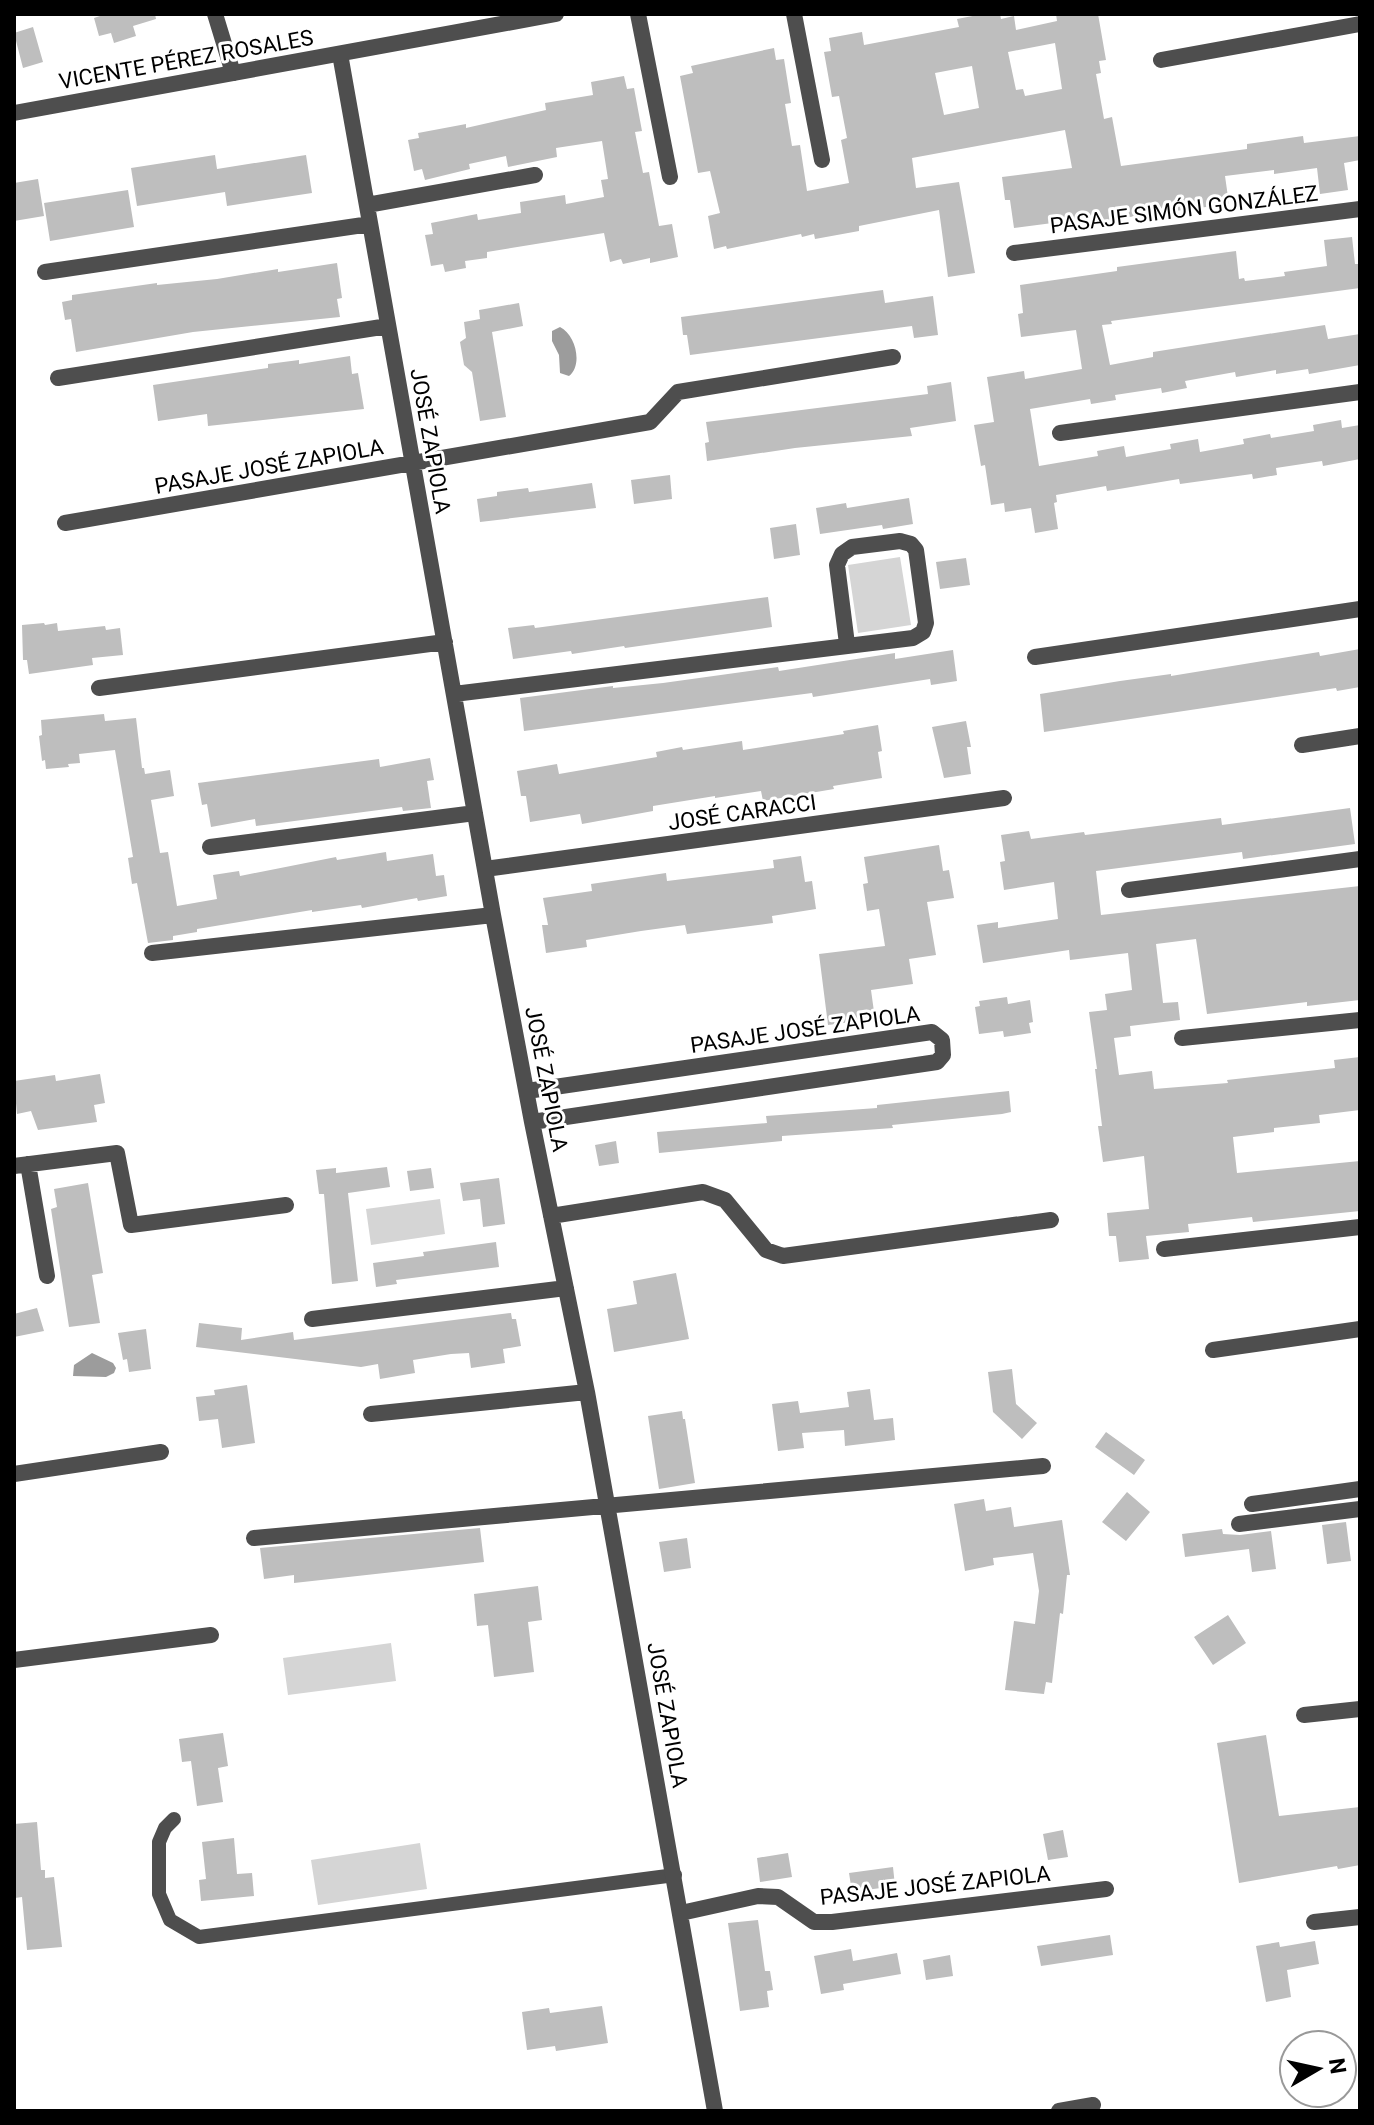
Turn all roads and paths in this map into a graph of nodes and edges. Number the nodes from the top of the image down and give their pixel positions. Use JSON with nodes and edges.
{"nodes":[{"id":1,"x":215,"y":14,"type":"edge"},
{"id":2,"x":556,"y":14,"type":"edge"},
{"id":3,"x":638,"y":14,"type":"edge"},
{"id":4,"x":794,"y":14,"type":"edge"},
{"id":5,"x":512,"y":18,"type":"edge"},
{"id":6,"x":1360,"y":24,"type":"edge"},
{"id":7,"x":340,"y":54,"type":"junction"},
{"id":8,"x":1161,"y":60,"type":"dead end"},
{"id":9,"x":233,"y":73,"type":"junction"},
{"id":10,"x":14,"y":113,"type":"edge"},
{"id":11,"x":822,"y":160,"type":"dead end"},
{"id":12,"x":535,"y":175,"type":"dead end"},
{"id":13,"x":670,"y":177,"type":"dead end"},
{"id":14,"x":367,"y":205,"type":"junction"},
{"id":15,"x":1360,"y":209,"type":"edge"},
{"id":16,"x":370,"y":224,"type":"junction"},
{"id":17,"x":1014,"y":253,"type":"dead end"},
{"id":18,"x":45,"y":272,"type":"dead end"},
{"id":19,"x":388,"y":326,"type":"junction"},
{"id":20,"x":893,"y":357,"type":"dead end"},
{"id":21,"x":58,"y":378,"type":"dead end"},
{"id":22,"x":1360,"y":392,"type":"edge"},
{"id":23,"x":1060,"y":433,"type":"dead end"},
{"id":24,"x":413,"y":463,"type":"junction"},
{"id":25,"x":65,"y":523,"type":"dead end"},
{"id":26,"x":1360,"y":609,"type":"edge"},
{"id":27,"x":445,"y":642,"type":"junction"},
{"id":28,"x":847,"y":644,"type":"junction"},
{"id":29,"x":1035,"y":657,"type":"dead end"},
{"id":30,"x":99,"y":688,"type":"dead end"},
{"id":31,"x":454,"y":694,"type":"junction"},
{"id":32,"x":1360,"y":736,"type":"edge"},
{"id":33,"x":1302,"y":745,"type":"dead end"},
{"id":34,"x":1004,"y":798,"type":"dead end"},
{"id":35,"x":475,"y":813,"type":"junction"},
{"id":36,"x":210,"y":847,"type":"dead end"},
{"id":37,"x":1360,"y":859,"type":"edge"},
{"id":38,"x":485,"y":869,"type":"junction"},
{"id":39,"x":1129,"y":890,"type":"dead end"},
{"id":40,"x":493,"y":915,"type":"junction"},
{"id":41,"x":152,"y":953,"type":"dead end"},
{"id":42,"x":1360,"y":1020,"type":"edge"},
{"id":43,"x":1182,"y":1038,"type":"dead end"},
{"id":44,"x":527,"y":1091,"type":"junction"},
{"id":45,"x":532,"y":1122,"type":"junction"},
{"id":46,"x":21,"y":1165,"type":"edge"},
{"id":47,"x":286,"y":1205,"type":"dead end"},
{"id":48,"x":551,"y":1216,"type":"junction"},
{"id":49,"x":1051,"y":1220,"type":"dead end"},
{"id":50,"x":1360,"y":1227,"type":"edge"},
{"id":51,"x":1164,"y":1249,"type":"dead end"},
{"id":52,"x":47,"y":1276,"type":"dead end"},
{"id":53,"x":566,"y":1288,"type":"junction"},
{"id":54,"x":312,"y":1319,"type":"dead end"},
{"id":55,"x":1360,"y":1329,"type":"edge"},
{"id":56,"x":1213,"y":1350,"type":"dead end"},
{"id":57,"x":587,"y":1392,"type":"junction"},
{"id":58,"x":371,"y":1414,"type":"dead end"},
{"id":59,"x":161,"y":1452,"type":"dead end"},
{"id":60,"x":1043,"y":1466,"type":"dead end"},
{"id":61,"x":14,"y":1474,"type":"edge"},
{"id":62,"x":1360,"y":1489,"type":"edge"},
{"id":63,"x":1252,"y":1504,"type":"dead end"},
{"id":64,"x":607,"y":1505,"type":"junction"},
{"id":65,"x":1360,"y":1509,"type":"edge"},
{"id":66,"x":1239,"y":1524,"type":"dead end"},
{"id":67,"x":254,"y":1538,"type":"dead end"},
{"id":68,"x":211,"y":1635,"type":"dead end"},
{"id":69,"x":14,"y":1660,"type":"edge"},
{"id":70,"x":1360,"y":1709,"type":"edge"},
{"id":71,"x":1304,"y":1715,"type":"dead end"},
{"id":72,"x":174,"y":1819,"type":"dead end"},
{"id":73,"x":675,"y":1875,"type":"junction"},
{"id":74,"x":1106,"y":1889,"type":"dead end"},
{"id":75,"x":681,"y":1913,"type":"junction"},
{"id":76,"x":1360,"y":1917,"type":"edge"},
{"id":77,"x":1314,"y":1922,"type":"dead end"},
{"id":78,"x":1093,"y":2105,"type":"dead end"},
{"id":79,"x":715,"y":2111,"type":"edge"},
{"id":80,"x":1059,"y":2111,"type":"edge"}],
"edges":[{"from":1,"to":9,"type":"street"},
{"from":2,"to":5,"type":"street","name":"VICENTE PÉREZ ROSALES"},
{"from":3,"to":13,"type":"street"},
{"from":4,"to":11,"type":"street"},
{"from":5,"to":7,"type":"street","name":"VICENTE PÉREZ ROSALES"},
{"from":6,"to":8,"type":"street"},
{"from":7,"to":9,"type":"street","name":"VICENTE PÉREZ ROSALES"},
{"from":7,"to":14,"type":"street","name":"JOSÉ ZAPIOLA"},
{"from":9,"to":10,"type":"street","name":"VICENTE PÉREZ ROSALES"},
{"from":12,"to":14,"type":"street"},
{"from":14,"to":16,"type":"street","name":"JOSÉ ZAPIOLA"},
{"from":15,"to":17,"type":"street","name":"PASAJE SIMÓN GONZÁLEZ"},
{"from":16,"to":18,"type":"street"},
{"from":16,"to":19,"type":"street","name":"JOSÉ ZAPIOLA"},
{"from":19,"to":21,"type":"street"},
{"from":19,"to":24,"type":"street","name":"JOSÉ ZAPIOLA"},
{"from":20,"to":24,"type":"street","name":"PASAJE JOSÉ ZAPIOLA"},
{"from":22,"to":23,"type":"street"},
{"from":24,"to":25,"type":"street","name":"PASAJE JOSÉ ZAPIOLA"},
{"from":24,"to":27,"type":"street","name":"JOSÉ ZAPIOLA"},
{"from":26,"to":29,"type":"street"},
{"from":27,"to":30,"type":"street"},
{"from":27,"to":31,"type":"street","name":"JOSÉ ZAPIOLA"},
{"from":28,"to":28,"type":"street"},
{"from":28,"to":31,"type":"street"},
{"from":31,"to":35,"type":"street","name":"JOSÉ ZAPIOLA"},
{"from":32,"to":33,"type":"street"},
{"from":34,"to":38,"type":"street","name":"JOSÉ CARACCI"},
{"from":35,"to":36,"type":"street"},
{"from":35,"to":38,"type":"street","name":"JOSÉ ZAPIOLA"},
{"from":37,"to":39,"type":"street"},
{"from":38,"to":40,"type":"street","name":"JOSÉ ZAPIOLA"},
{"from":40,"to":41,"type":"street"},
{"from":40,"to":44,"type":"street","name":"JOSÉ ZAPIOLA"},
{"from":42,"to":43,"type":"street"},
{"from":44,"to":45,"type":"street","name":"JOSÉ ZAPIOLA"},
{"from":44,"to":45,"type":"street","name":"PASAJE JOSÉ ZAPIOLA"},
{"from":45,"to":48,"type":"street","name":"JOSÉ ZAPIOLA"},
{"from":46,"to":47,"type":"street"},
{"from":46,"to":52,"type":"street"},
{"from":48,"to":49,"type":"street"},
{"from":48,"to":53,"type":"street","name":"JOSÉ ZAPIOLA"},
{"from":50,"to":51,"type":"street"},
{"from":53,"to":54,"type":"street"},
{"from":53,"to":57,"type":"street","name":"JOSÉ ZAPIOLA"},
{"from":55,"to":56,"type":"street"},
{"from":57,"to":58,"type":"street"},
{"from":57,"to":64,"type":"street","name":"JOSÉ ZAPIOLA"},
{"from":59,"to":61,"type":"street"},
{"from":60,"to":64,"type":"street"},
{"from":62,"to":63,"type":"street"},
{"from":64,"to":67,"type":"street"},
{"from":64,"to":73,"type":"street","name":"JOSÉ ZAPIOLA"},
{"from":65,"to":66,"type":"street"},
{"from":68,"to":69,"type":"street"},
{"from":70,"to":71,"type":"street"},
{"from":72,"to":73,"type":"lane"},
{"from":73,"to":75,"type":"street","name":"JOSÉ ZAPIOLA"},
{"from":74,"to":75,"type":"street","name":"PASAJE JOSÉ ZAPIOLA"},
{"from":75,"to":79,"type":"street","name":"JOSÉ ZAPIOLA"},
{"from":76,"to":77,"type":"street"},
{"from":78,"to":80,"type":"street"}]}
